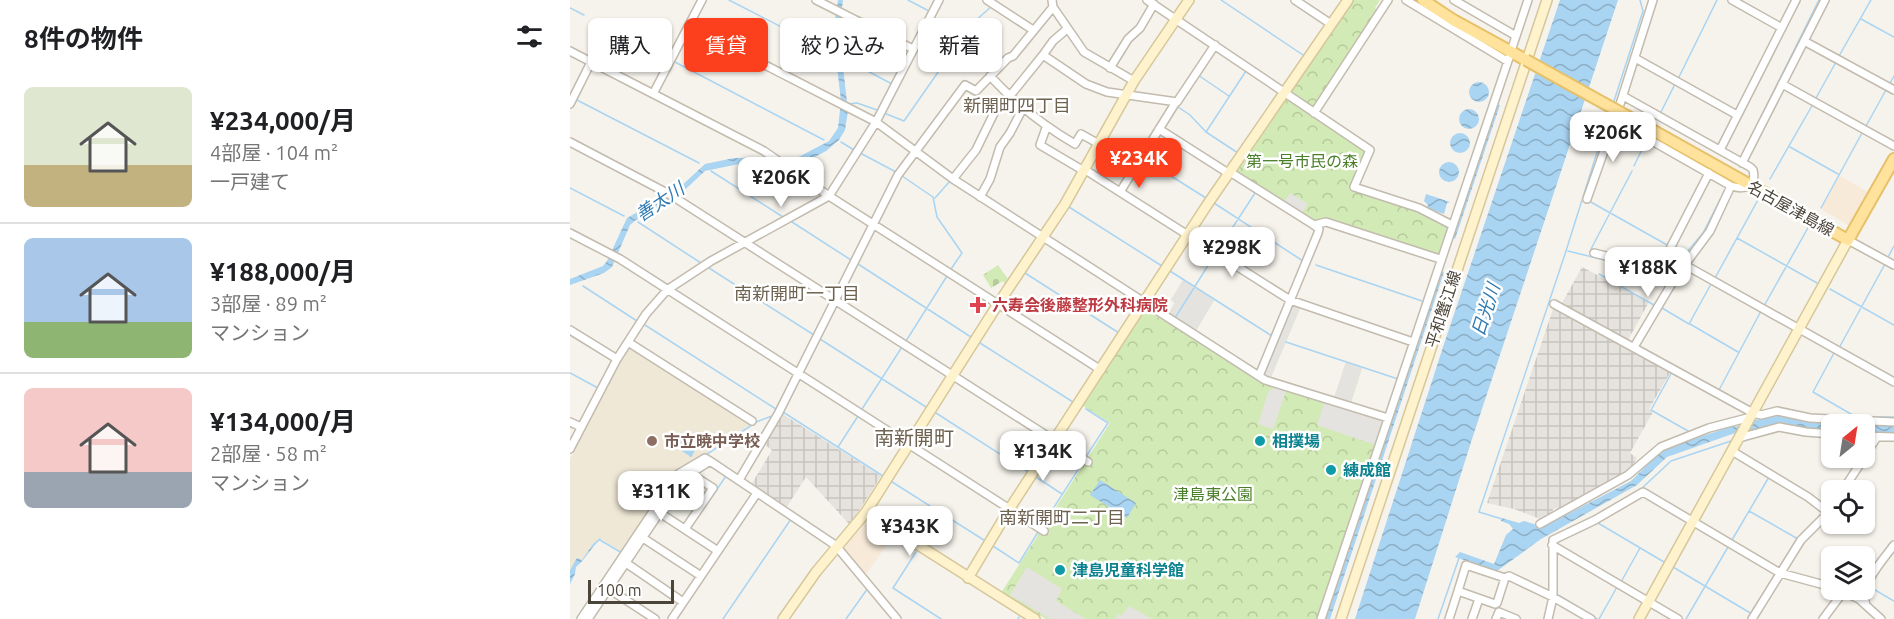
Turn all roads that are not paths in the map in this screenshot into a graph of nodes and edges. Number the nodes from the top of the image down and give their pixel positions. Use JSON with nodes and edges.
{"nodes":[{"id":1,"x":702,"y":0,"type":"edge"},
{"id":2,"x":816,"y":0,"type":"edge"},
{"id":3,"x":939,"y":0,"type":"edge"},
{"id":4,"x":1189,"y":0,"type":"edge"},
{"id":5,"x":1295,"y":0,"type":"edge"},
{"id":6,"x":1348,"y":0,"type":"edge"},
{"id":7,"x":1388,"y":0,"type":"edge"},
{"id":8,"x":1406,"y":0,"type":"edge"},
{"id":9,"x":1423,"y":0,"type":"edge"},
{"id":10,"x":1454,"y":0,"type":"edge"},
{"id":11,"x":1528,"y":0,"type":"edge"},
{"id":12,"x":1547,"y":0,"type":"edge"},
{"id":13,"x":1653,"y":0,"type":"edge"},
{"id":14,"x":1732,"y":0,"type":"edge"},
{"id":15,"x":1796,"y":0,"type":"edge"},
{"id":16,"x":1825,"y":0,"type":"edge"},
{"id":17,"x":990,"y":2,"type":"edge"},
{"id":18,"x":1150,"y":2,"type":"edge"},
{"id":19,"x":1052,"y":3,"type":"edge"},
{"id":20,"x":693,"y":18,"type":"edge"},
{"id":21,"x":1176,"y":19,"type":"junction"},
{"id":22,"x":1331,"y":24,"type":"junction"},
{"id":23,"x":1782,"y":28,"type":"junction"},
{"id":24,"x":1067,"y":29,"type":"junction"},
{"id":25,"x":1032,"y":30,"type":"junction"},
{"id":26,"x":684,"y":35,"type":"edge"},
{"id":27,"x":1516,"y":36,"type":"junction"},
{"id":28,"x":1804,"y":40,"type":"junction"},
{"id":29,"x":1215,"y":45,"type":"junction"},
{"id":30,"x":1512,"y":48,"type":"dead end"},
{"id":31,"x":914,"y":49,"type":"junction"},
{"id":32,"x":570,"y":51,"type":"edge"},
{"id":33,"x":1043,"y":55,"type":"junction"},
{"id":34,"x":1635,"y":58,"type":"junction"},
{"id":35,"x":588,"y":60,"type":"edge"},
{"id":36,"x":1526,"y":60,"type":"junction"},
{"id":37,"x":768,"y":67,"type":"edge"},
{"id":38,"x":588,"y":68,"type":"edge"},
{"id":39,"x":1110,"y":68,"type":"junction"},
{"id":40,"x":610,"y":72,"type":"edge"},
{"id":41,"x":990,"y":76,"type":"junction"},
{"id":42,"x":1134,"y":81,"type":"junction"},
{"id":43,"x":1782,"y":84,"type":"junction"},
{"id":44,"x":1894,"y":90,"type":"edge"},
{"id":45,"x":1283,"y":92,"type":"junction"},
{"id":46,"x":653,"y":94,"type":"junction"},
{"id":47,"x":1126,"y":95,"type":"junction"},
{"id":48,"x":1623,"y":96,"type":"junction"},
{"id":49,"x":1009,"y":97,"type":"junction"},
{"id":50,"x":1176,"y":102,"type":"junction"},
{"id":51,"x":570,"y":104,"type":"edge"},
{"id":52,"x":1023,"y":108,"type":"junction"},
{"id":53,"x":1314,"y":113,"type":"junction"},
{"id":54,"x":1737,"y":115,"type":"junction"},
{"id":55,"x":1615,"y":120,"type":"junction"},
{"id":56,"x":876,"y":122,"type":"junction"},
{"id":57,"x":1046,"y":128,"type":"junction"},
{"id":58,"x":1159,"y":129,"type":"junction"},
{"id":59,"x":570,"y":142,"type":"edge"},
{"id":60,"x":1099,"y":144,"type":"junction"},
{"id":61,"x":1894,"y":146,"type":"edge"},
{"id":62,"x":1720,"y":150,"type":"junction"},
{"id":63,"x":914,"y":151,"type":"junction"},
{"id":64,"x":1894,"y":159,"type":"edge"},
{"id":65,"x":1742,"y":163,"type":"junction"},
{"id":66,"x":1084,"y":170,"type":"junction"},
{"id":67,"x":1229,"y":172,"type":"junction"},
{"id":68,"x":1709,"y":173,"type":"junction"},
{"id":69,"x":953,"y":179,"type":"junction"},
{"id":70,"x":1751,"y":185,"type":"junction"},
{"id":71,"x":1731,"y":186,"type":"junction"},
{"id":72,"x":1119,"y":192,"type":"junction"},
{"id":73,"x":829,"y":196,"type":"junction"},
{"id":74,"x":980,"y":197,"type":"junction"},
{"id":75,"x":1587,"y":199,"type":"dead end"},
{"id":76,"x":873,"y":224,"type":"junction"},
{"id":77,"x":1314,"y":225,"type":"junction"},
{"id":78,"x":1452,"y":225,"type":"junction"},
{"id":79,"x":570,"y":232,"type":"edge"},
{"id":80,"x":1188,"y":234,"type":"junction"},
{"id":81,"x":1041,"y":237,"type":"junction"},
{"id":82,"x":1848,"y":240,"type":"junction"},
{"id":83,"x":746,"y":242,"type":"junction"},
{"id":84,"x":1594,"y":253,"type":"dead end"},
{"id":85,"x":1440,"y":259,"type":"junction"},
{"id":86,"x":1684,"y":265,"type":"junction"},
{"id":87,"x":1894,"y":265,"type":"edge"},
{"id":88,"x":667,"y":290,"type":"junction"},
{"id":89,"x":835,"y":300,"type":"junction"},
{"id":90,"x":1290,"y":300,"type":"junction"},
{"id":91,"x":1144,"y":302,"type":"junction"},
{"id":92,"x":998,"y":304,"type":"junction"},
{"id":93,"x":1554,"y":304,"type":"dead end"},
{"id":94,"x":1800,"y":329,"type":"junction"},
{"id":95,"x":570,"y":330,"type":"edge"},
{"id":96,"x":628,"y":342,"type":"junction"},
{"id":97,"x":1413,"y":342,"type":"junction"},
{"id":98,"x":1634,"y":347,"type":"junction"},
{"id":99,"x":617,"y":359,"type":"junction"},
{"id":100,"x":1101,"y":370,"type":"junction"},
{"id":101,"x":798,"y":373,"type":"junction"},
{"id":102,"x":953,"y":376,"type":"junction"},
{"id":103,"x":1259,"y":376,"type":"junction"},
{"id":104,"x":1894,"y":382,"type":"edge"},
{"id":105,"x":1751,"y":417,"type":"junction"},
{"id":106,"x":1388,"y":418,"type":"junction"},
{"id":107,"x":752,"y":421,"type":"dead end"},
{"id":108,"x":570,"y":422,"type":"edge"},
{"id":109,"x":1894,"y":422,"type":"edge"},
{"id":110,"x":581,"y":428,"type":"junction"},
{"id":111,"x":1821,"y":433,"type":"edge"},
{"id":112,"x":1740,"y":436,"type":"junction"},
{"id":113,"x":1877,"y":437,"type":"joint"},
{"id":114,"x":1894,"y":437,"type":"edge"},
{"id":115,"x":1875,"y":440,"type":"edge"},
{"id":116,"x":1054,"y":441,"type":"junction"},
{"id":117,"x":908,"y":444,"type":"junction"},
{"id":118,"x":570,"y":449,"type":"edge"},
{"id":119,"x":1732,"y":451,"type":"junction"},
{"id":120,"x":710,"y":461,"type":"junction"},
{"id":121,"x":1088,"y":462,"type":"dead end"},
{"id":122,"x":692,"y":474,"type":"junction"},
{"id":123,"x":739,"y":480,"type":"junction"},
{"id":124,"x":757,"y":493,"type":"junction"},
{"id":125,"x":1821,"y":505,"type":"edge"},
{"id":126,"x":1010,"y":508,"type":"junction"},
{"id":127,"x":866,"y":512,"type":"junction"},
{"id":128,"x":660,"y":513,"type":"junction"},
{"id":129,"x":1821,"y":520,"type":"edge"},
{"id":130,"x":1693,"y":522,"type":"junction"},
{"id":131,"x":1540,"y":524,"type":"dead end"},
{"id":132,"x":685,"y":529,"type":"junction"},
{"id":133,"x":1044,"y":531,"type":"dead end"},
{"id":134,"x":643,"y":538,"type":"junction"},
{"id":135,"x":1894,"y":544,"type":"edge"},
{"id":136,"x":1552,"y":545,"type":"junction"},
{"id":137,"x":837,"y":547,"type":"junction"},
{"id":138,"x":718,"y":551,"type":"junction"},
{"id":139,"x":626,"y":563,"type":"junction"},
{"id":140,"x":1780,"y":573,"type":"junction"},
{"id":141,"x":701,"y":576,"type":"junction"},
{"id":142,"x":968,"y":578,"type":"junction"},
{"id":143,"x":1505,"y":578,"type":"junction"},
{"id":144,"x":1821,"y":584,"type":"edge"},
{"id":145,"x":609,"y":589,"type":"junction"},
{"id":146,"x":1458,"y":591,"type":"junction"},
{"id":147,"x":1553,"y":597,"type":"junction"},
{"id":148,"x":1479,"y":599,"type":"junction"},
{"id":149,"x":1835,"y":600,"type":"edge"},
{"id":150,"x":1858,"y":600,"type":"edge"},
{"id":151,"x":1648,"y":601,"type":"junction"},
{"id":152,"x":684,"y":602,"type":"junction"},
{"id":153,"x":1866,"y":605,"type":"junction"},
{"id":154,"x":590,"y":617,"type":"edge"},
{"id":155,"x":580,"y":619,"type":"edge"},
{"id":156,"x":599,"y":619,"type":"edge"},
{"id":157,"x":655,"y":619,"type":"edge"},
{"id":158,"x":672,"y":619,"type":"edge"},
{"id":159,"x":783,"y":619,"type":"edge"},
{"id":160,"x":897,"y":619,"type":"edge"},
{"id":161,"x":1035,"y":619,"type":"edge"},
{"id":162,"x":1321,"y":619,"type":"edge"},
{"id":163,"x":1341,"y":619,"type":"edge"},
{"id":164,"x":1449,"y":619,"type":"edge"},
{"id":165,"x":1472,"y":619,"type":"edge"},
{"id":166,"x":1496,"y":619,"type":"edge"},
{"id":167,"x":1516,"y":619,"type":"edge"},
{"id":168,"x":1548,"y":619,"type":"edge"},
{"id":169,"x":1591,"y":619,"type":"edge"},
{"id":170,"x":1639,"y":619,"type":"edge"},
{"id":171,"x":1678,"y":619,"type":"edge"},
{"id":172,"x":1752,"y":619,"type":"edge"},
{"id":173,"x":1823,"y":619,"type":"edge"},
{"id":174,"x":1881,"y":619,"type":"edge"}],
"edges":[{"from":1,"to":20,"type":"street"},
{"from":2,"to":31,"type":"street"},
{"from":3,"to":31,"type":"street"},
{"from":4,"to":21,"type":"street"},
{"from":5,"to":22,"type":"street"},
{"from":6,"to":22,"type":"street"},
{"from":7,"to":53,"type":"street"},
{"from":8,"to":78,"type":"street"},
{"from":9,"to":36,"type":"main road"},
{"from":10,"to":27,"type":"street"},
{"from":11,"to":27,"type":"street"},
{"from":12,"to":36,"type":"street","name":"平和蟹江線"},
{"from":13,"to":34,"type":"street"},
{"from":14,"to":23,"type":"street"},
{"from":15,"to":23,"type":"street"},
{"from":16,"to":28,"type":"street"},
{"from":17,"to":25,"type":"street"},
{"from":18,"to":21,"type":"street"},
{"from":18,"to":39,"type":"street"},
{"from":19,"to":24,"type":"street"},
{"from":19,"to":25,"type":"street"},
{"from":21,"to":29,"type":"street"},
{"from":21,"to":42,"type":"street"},
{"from":22,"to":45,"type":"street"},
{"from":23,"to":54,"type":"street"},
{"from":24,"to":33,"type":"street"},
{"from":24,"to":39,"type":"street"},
{"from":25,"to":41,"type":"street"},
{"from":26,"to":46,"type":"street"},
{"from":27,"to":30,"type":"street"},
{"from":28,"to":43,"type":"street"},
{"from":28,"to":44,"type":"street"},
{"from":29,"to":45,"type":"street"},
{"from":29,"to":50,"type":"street"},
{"from":31,"to":56,"type":"street"},
{"from":32,"to":35,"type":"street"},
{"from":33,"to":47,"type":"street"},
{"from":33,"to":49,"type":"street"},
{"from":34,"to":48,"type":"street"},
{"from":34,"to":54,"type":"street"},
{"from":36,"to":70,"type":"main road","name":"名古屋津島線","bridge":true},
{"from":36,"to":163,"type":"street","name":"平和蟹江線"},
{"from":37,"to":56,"type":"street"},
{"from":38,"to":51,"type":"street"},
{"from":39,"to":42,"type":"street"},
{"from":40,"to":46,"type":"street"},
{"from":41,"to":49,"type":"street"},
{"from":41,"to":63,"type":"street"},
{"from":42,"to":47,"type":"street"},
{"from":43,"to":61,"type":"street"},
{"from":43,"to":65,"type":"street"},
{"from":45,"to":53,"type":"street"},
{"from":45,"to":67,"type":"street"},
{"from":46,"to":73,"type":"street"},
{"from":47,"to":50,"type":"street"},
{"from":47,"to":60,"type":"street"},
{"from":48,"to":55,"type":"street"},
{"from":48,"to":62,"type":"street"},
{"from":49,"to":52,"type":"street"},
{"from":49,"to":69,"type":"street"},
{"from":50,"to":58,"type":"street"},
{"from":52,"to":57,"type":"street"},
{"from":52,"to":74,"type":"street"},
{"from":53,"to":78,"type":"street"},
{"from":54,"to":62,"type":"street"},
{"from":55,"to":68,"type":"street"},
{"from":55,"to":75,"type":"street"},
{"from":56,"to":63,"type":"street"},
{"from":56,"to":73,"type":"street"},
{"from":57,"to":60,"type":"street"},
{"from":57,"to":66,"type":"street"},
{"from":58,"to":67,"type":"street"},
{"from":58,"to":72,"type":"street"},
{"from":59,"to":83,"type":"street"},
{"from":60,"to":66,"type":"street"},
{"from":62,"to":65,"type":"street"},
{"from":63,"to":69,"type":"street"},
{"from":63,"to":76,"type":"street"},
{"from":64,"to":82,"type":"main road","name":"名古屋津島線"},
{"from":65,"to":70,"type":"street"},
{"from":66,"to":72,"type":"street"},
{"from":66,"to":81,"type":"street"},
{"from":67,"to":77,"type":"street"},
{"from":67,"to":80,"type":"street"},
{"from":68,"to":71,"type":"street"},
{"from":68,"to":84,"type":"street"},
{"from":69,"to":74,"type":"street"},
{"from":70,"to":71,"type":"street"},
{"from":70,"to":82,"type":"main road","name":"名古屋津島線"},
{"from":71,"to":86,"type":"street"},
{"from":72,"to":80,"type":"street"},
{"from":73,"to":76,"type":"street"},
{"from":73,"to":83,"type":"street"},
{"from":74,"to":81,"type":"street"},
{"from":76,"to":89,"type":"street"},
{"from":76,"to":92,"type":"street"},
{"from":77,"to":85,"type":"street"},
{"from":77,"to":90,"type":"street"},
{"from":78,"to":85,"type":"street"},
{"from":79,"to":88,"type":"street"},
{"from":80,"to":90,"type":"street"},
{"from":80,"to":91,"type":"street"},
{"from":81,"to":91,"type":"street"},
{"from":81,"to":92,"type":"street"},
{"from":82,"to":87,"type":"street"},
{"from":82,"to":94,"type":"street"},
{"from":83,"to":88,"type":"street"},
{"from":83,"to":89,"type":"street"},
{"from":85,"to":97,"type":"street"},
{"from":86,"to":94,"type":"street"},
{"from":86,"to":98,"type":"street"},
{"from":88,"to":96,"type":"street"},
{"from":88,"to":101,"type":"street"},
{"from":89,"to":101,"type":"street"},
{"from":89,"to":102,"type":"street"},
{"from":90,"to":97,"type":"street"},
{"from":90,"to":103,"type":"street"},
{"from":91,"to":100,"type":"street"},
{"from":91,"to":103,"type":"street"},
{"from":92,"to":100,"type":"street"},
{"from":92,"to":102,"type":"street"},
{"from":93,"to":98,"type":"street"},
{"from":94,"to":104,"type":"street"},
{"from":94,"to":105,"type":"street"},
{"from":95,"to":99,"type":"street"},
{"from":96,"to":99,"type":"street"},
{"from":96,"to":107,"type":"street"},
{"from":97,"to":106,"type":"street"},
{"from":98,"to":105,"type":"street"},
{"from":99,"to":110,"type":"street"},
{"from":100,"to":116,"type":"street"},
{"from":101,"to":117,"type":"street"},
{"from":101,"to":123,"type":"street"},
{"from":102,"to":116,"type":"street"},
{"from":102,"to":117,"type":"street"},
{"from":103,"to":106,"type":"street"},
{"from":105,"to":109,"type":"street"},
{"from":105,"to":112,"type":"street"},
{"from":105,"to":131,"type":"street"},
{"from":106,"to":162,"type":"street"},
{"from":108,"to":110,"type":"street"},
{"from":110,"to":118,"type":"street"},
{"from":111,"to":112,"type":"street"},
{"from":112,"to":119,"type":"street"},
{"from":113,"to":114,"type":"street"},
{"from":113,"to":115,"type":"street"},
{"from":116,"to":121,"type":"street"},
{"from":116,"to":126,"type":"street"},
{"from":117,"to":126,"type":"street"},
{"from":117,"to":127,"type":"street"},
{"from":119,"to":125,"type":"street"},
{"from":119,"to":130,"type":"street"},
{"from":120,"to":122,"type":"street"},
{"from":120,"to":123,"type":"street"},
{"from":120,"to":155,"type":"street"},
{"from":122,"to":128,"type":"street"},
{"from":122,"to":132,"type":"street"},
{"from":123,"to":124,"type":"street"},
{"from":124,"to":137,"type":"street"},
{"from":124,"to":138,"type":"street"},
{"from":126,"to":133,"type":"street"},
{"from":126,"to":142,"type":"street"},
{"from":127,"to":137,"type":"street"},
{"from":127,"to":142,"type":"street"},
{"from":128,"to":132,"type":"street"},
{"from":128,"to":134,"type":"street"},
{"from":129,"to":140,"type":"street"},
{"from":130,"to":136,"type":"street"},
{"from":130,"to":140,"type":"street"},
{"from":130,"to":151,"type":"street"},
{"from":132,"to":138,"type":"street"},
{"from":134,"to":139,"type":"street"},
{"from":134,"to":141,"type":"street"},
{"from":135,"to":153,"type":"street"},
{"from":136,"to":147,"type":"street"},
{"from":136,"to":151,"type":"street"},
{"from":137,"to":159,"type":"street"},
{"from":137,"to":160,"type":"street"},
{"from":138,"to":141,"type":"street"},
{"from":139,"to":145,"type":"street"},
{"from":139,"to":152,"type":"street"},
{"from":140,"to":144,"type":"street"},
{"from":140,"to":172,"type":"street"},
{"from":141,"to":152,"type":"street"},
{"from":142,"to":161,"type":"street"},
{"from":143,"to":146,"type":"street"},
{"from":143,"to":147,"type":"street"},
{"from":143,"to":148,"type":"street"},
{"from":145,"to":154,"type":"street"},
{"from":145,"to":157,"type":"street"},
{"from":146,"to":148,"type":"street"},
{"from":146,"to":164,"type":"street"},
{"from":147,"to":168,"type":"street"},
{"from":147,"to":169,"type":"street"},
{"from":148,"to":165,"type":"street"},
{"from":149,"to":173,"type":"street"},
{"from":150,"to":153,"type":"street"},
{"from":151,"to":170,"type":"street"},
{"from":151,"to":171,"type":"street"},
{"from":152,"to":158,"type":"street"},
{"from":153,"to":174,"type":"street"},
{"from":154,"to":156,"type":"street"},
{"from":166,"to":167,"type":"street"}]}
